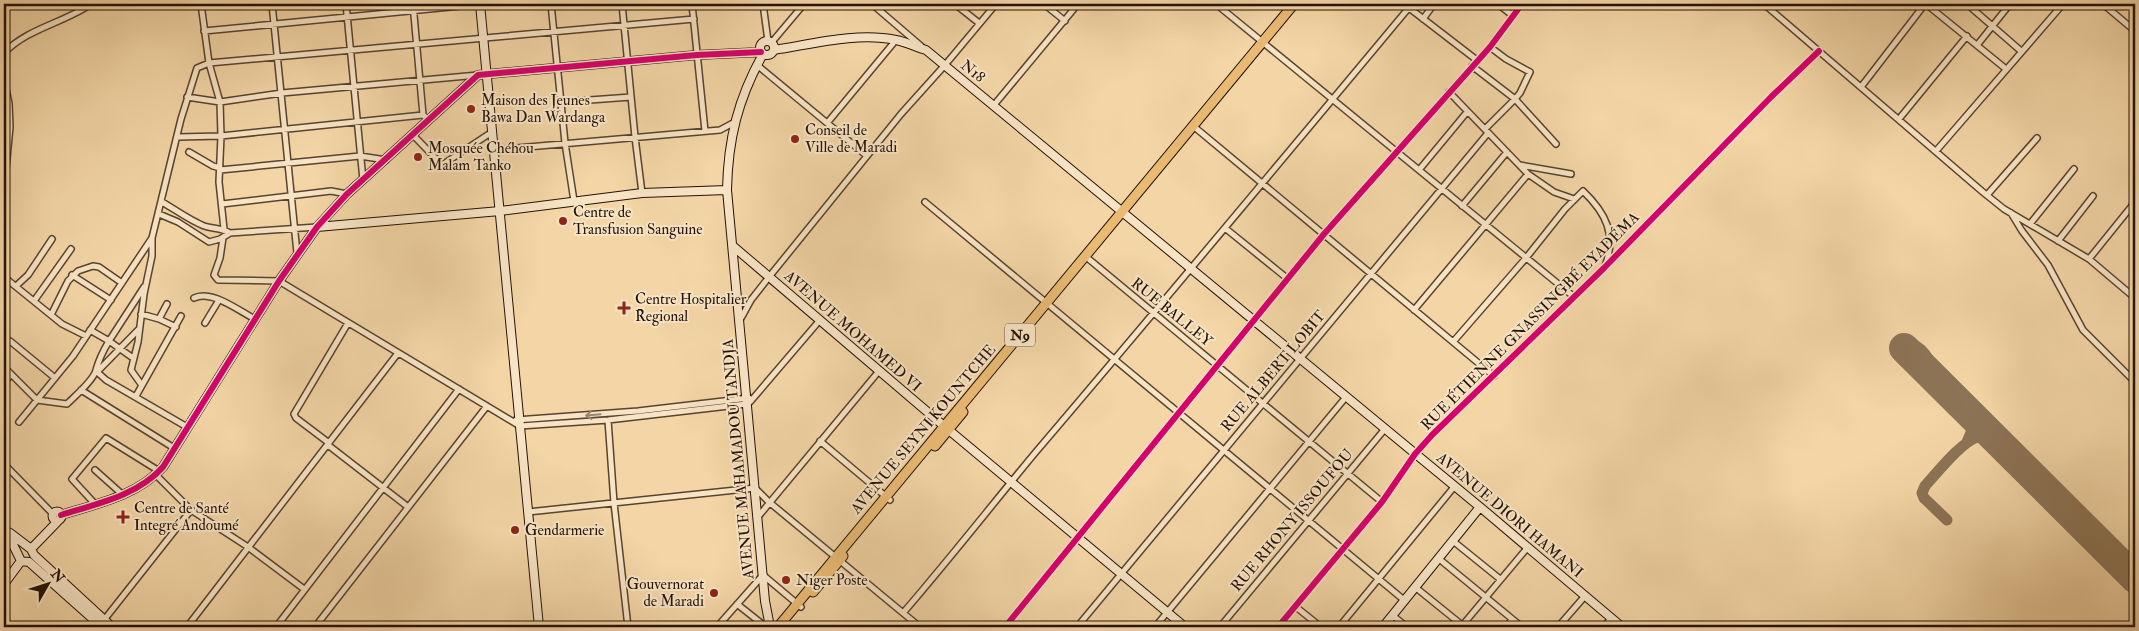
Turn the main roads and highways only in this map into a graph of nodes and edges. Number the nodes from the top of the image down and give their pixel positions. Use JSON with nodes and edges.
{"nodes":[{"id":1,"x":1294,"y":4,"type":"edge"},
{"id":2,"x":1300,"y":4,"type":"edge"},
{"id":3,"x":1266,"y":43,"type":"junction"},
{"id":4,"x":799,"y":605,"type":"junction"},
{"id":5,"x":771,"y":627,"type":"edge"},
{"id":6,"x":778,"y":627,"type":"edge"},
{"id":7,"x":785,"y":627,"type":"edge"}],
"edges":[{"from":1,"to":3,"type":"highway","number":"N9"},
{"from":2,"to":3,"type":"highway","number":"N9"},
{"from":3,"to":4,"type":"highway","name":"AVENUE SEYNI KOUNTCHE","number":"N9"},
{"from":4,"to":6,"type":"highway","name":"AVENUE SEYNI KOUNTCHE","number":"N9"},
{"from":4,"to":7,"type":"highway","name":"AVENUE SEYNI KOUNTCHE","number":"N9"},
{"from":5,"to":6,"type":"highway","number":"N9"}]}
